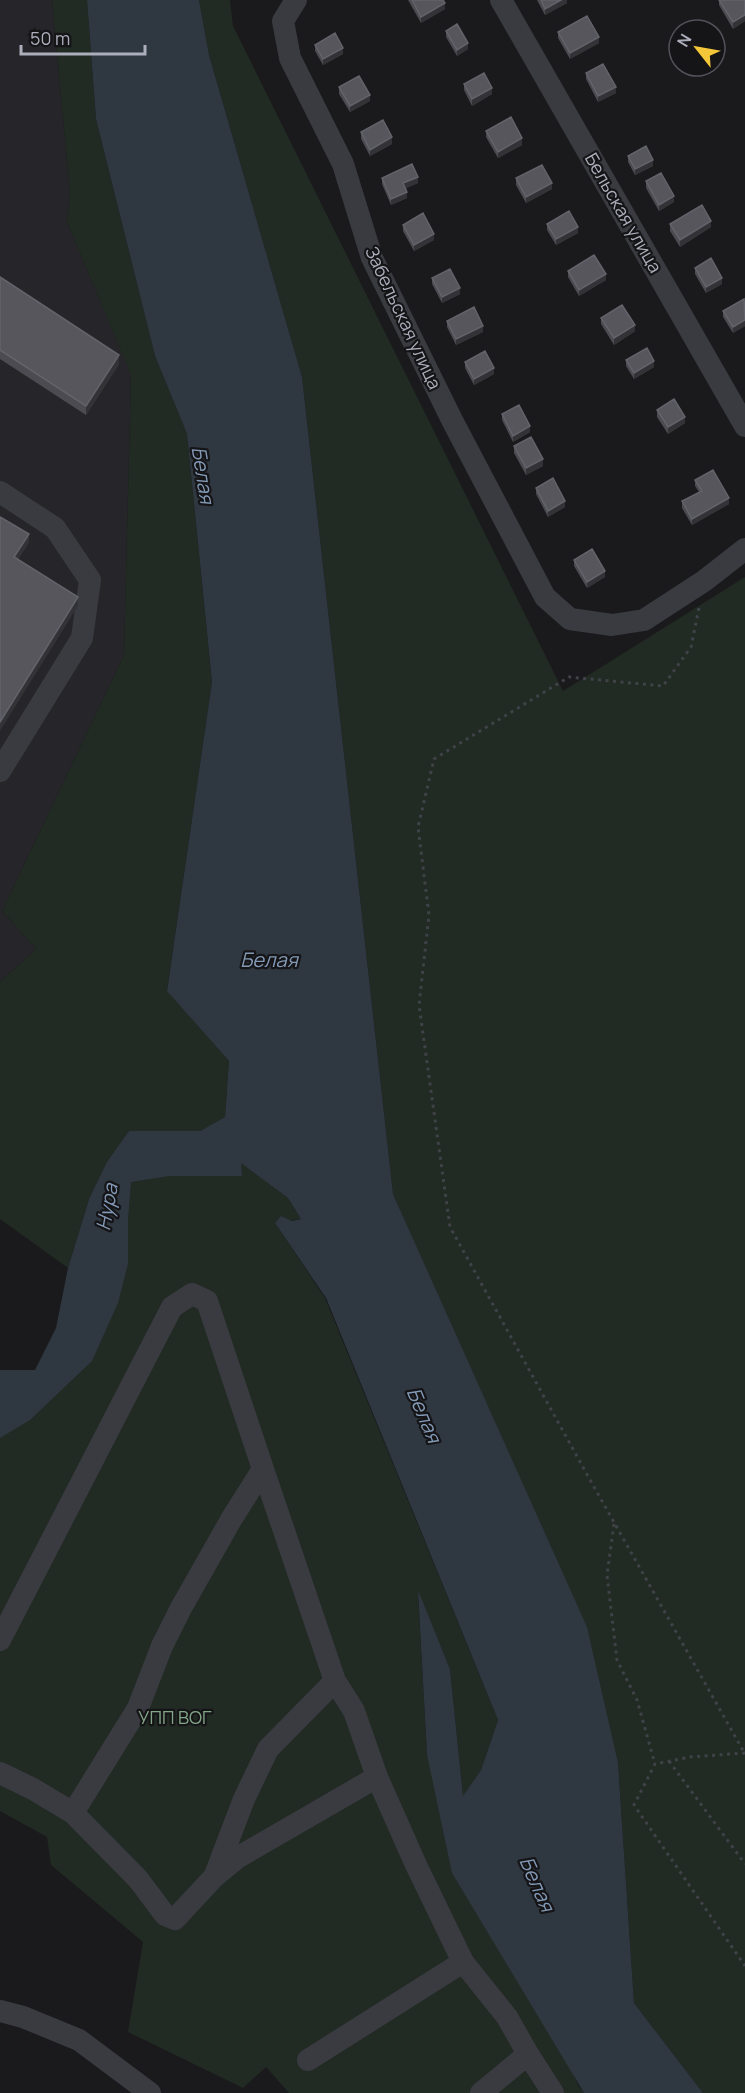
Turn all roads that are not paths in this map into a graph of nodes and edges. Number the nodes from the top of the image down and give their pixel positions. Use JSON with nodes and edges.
{"nodes":[{"id":1,"x":296,"y":0,"type":"edge"},
{"id":2,"x":501,"y":0,"type":"edge"},
{"id":3,"x":745,"y":426,"type":"edge"},
{"id":4,"x":0,"y":492,"type":"edge"},
{"id":5,"x":745,"y":549,"type":"edge"},
{"id":6,"x":0,"y":771,"type":"edge"},
{"id":7,"x":263,"y":1469,"type":"junction"},
{"id":8,"x":0,"y":1640,"type":"edge"},
{"id":9,"x":335,"y":1681,"type":"junction"},
{"id":10,"x":0,"y":1773,"type":"edge"},
{"id":11,"x":377,"y":1777,"type":"junction"},
{"id":12,"x":73,"y":1813,"type":"junction"},
{"id":13,"x":214,"y":1877,"type":"junction"},
{"id":14,"x":463,"y":1962,"type":"junction"},
{"id":15,"x":0,"y":2011,"type":"edge"},
{"id":16,"x":528,"y":2054,"type":"junction"},
{"id":17,"x":308,"y":2060,"type":"dead end"},
{"id":18,"x":150,"y":2093,"type":"edge"},
{"id":19,"x":481,"y":2093,"type":"edge"},
{"id":20,"x":553,"y":2093,"type":"edge"}],
"edges":[{"from":1,"to":5,"type":"street","name":"Забельская улица"},
{"from":2,"to":3,"type":"street","name":"Бельская улица"},
{"from":4,"to":6,"type":"street"},
{"from":7,"to":8,"type":"street"},
{"from":7,"to":9,"type":"street"},
{"from":7,"to":12,"type":"street"},
{"from":9,"to":11,"type":"street"},
{"from":9,"to":13,"type":"street"},
{"from":10,"to":12,"type":"street"},
{"from":11,"to":13,"type":"street"},
{"from":11,"to":14,"type":"street"},
{"from":12,"to":13,"type":"street"},
{"from":14,"to":16,"type":"street"},
{"from":14,"to":17,"type":"street"},
{"from":15,"to":18,"type":"street"},
{"from":16,"to":19,"type":"street"},
{"from":16,"to":20,"type":"street"}]}
